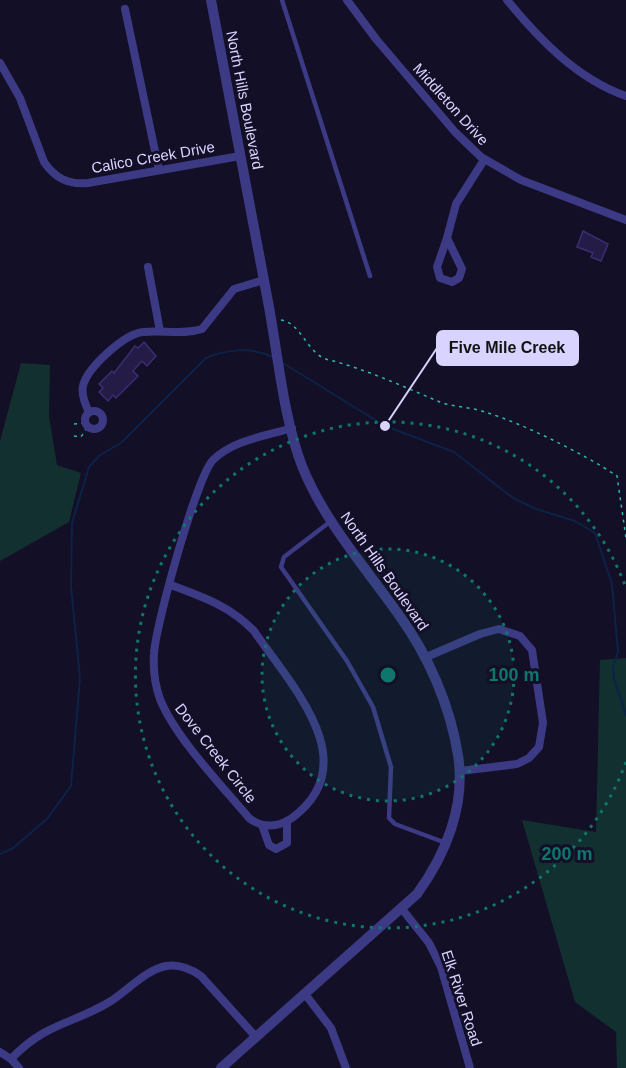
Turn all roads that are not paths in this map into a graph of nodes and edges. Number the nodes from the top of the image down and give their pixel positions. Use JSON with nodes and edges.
{"nodes":[{"id":1,"x":211,"y":0,"type":"edge"},
{"id":2,"x":282,"y":0,"type":"edge"},
{"id":3,"x":347,"y":0,"type":"edge"},
{"id":4,"x":507,"y":0,"type":"edge"},
{"id":5,"x":125,"y":9,"type":"dead end"},
{"id":6,"x":0,"y":63,"type":"edge"},
{"id":7,"x":626,"y":96,"type":"edge"},
{"id":8,"x":240,"y":156,"type":"junction"},
{"id":9,"x":484,"y":160,"type":"junction"},
{"id":10,"x":159,"y":170,"type":"junction"},
{"id":11,"x":626,"y":220,"type":"edge"},
{"id":12,"x":447,"y":238,"type":"junction"},
{"id":13,"x":148,"y":267,"type":"dead end"},
{"id":14,"x":370,"y":276,"type":"dead end"},
{"id":15,"x":264,"y":280,"type":"junction"},
{"id":16,"x":160,"y":331,"type":"junction"},
{"id":17,"x":88,"y":412,"type":"junction"},
{"id":18,"x":292,"y":428,"type":"junction"},
{"id":19,"x":331,"y":521,"type":"junction"},
{"id":20,"x":171,"y":585,"type":"junction"},
{"id":21,"x":424,"y":658,"type":"junction"},
{"id":22,"x":460,"y":771,"type":"junction"},
{"id":23,"x":286,"y":821,"type":"junction"},
{"id":24,"x":262,"y":825,"type":"junction"},
{"id":25,"x":446,"y":843,"type":"junction"},
{"id":26,"x":402,"y":909,"type":"junction"},
{"id":27,"x":305,"y":994,"type":"junction"},
{"id":28,"x":256,"y":1037,"type":"junction"},
{"id":29,"x":0,"y":1052,"type":"edge"},
{"id":30,"x":11,"y":1059,"type":"junction"},
{"id":31,"x":20,"y":1068,"type":"edge"},
{"id":32,"x":221,"y":1068,"type":"edge"},
{"id":33,"x":346,"y":1068,"type":"edge"},
{"id":34,"x":470,"y":1068,"type":"edge"}],
"edges":[{"from":1,"to":8,"type":"street","name":"North Hills Boulevard"},
{"from":2,"to":14,"type":"lane"},
{"from":3,"to":9,"type":"street","name":"Middleton Drive"},
{"from":4,"to":7,"type":"street"},
{"from":5,"to":10,"type":"street"},
{"from":6,"to":10,"type":"street","name":"Calico Creek Drive"},
{"from":8,"to":10,"type":"street","name":"Calico Creek Drive"},
{"from":8,"to":15,"type":"street","name":"North Hills Boulevard"},
{"from":9,"to":11,"type":"street","name":"Middleton Drive"},
{"from":9,"to":12,"type":"street"},
{"from":12,"to":12,"type":"street"},
{"from":13,"to":16,"type":"street"},
{"from":15,"to":16,"type":"street"},
{"from":15,"to":18,"type":"street","name":"North Hills Boulevard"},
{"from":16,"to":17,"type":"street"},
{"from":17,"to":17,"type":"street"},
{"from":18,"to":19,"type":"street","name":"North Hills Boulevard"},
{"from":18,"to":20,"type":"street","name":"Dove Creek Circle"},
{"from":19,"to":21,"type":"street","name":"North Hills Boulevard"},
{"from":19,"to":25,"type":"lane"},
{"from":20,"to":23,"type":"street"},
{"from":20,"to":24,"type":"street","name":"Dove Creek Circle"},
{"from":21,"to":22,"type":"street","name":"North Hills Boulevard"},
{"from":21,"to":22,"type":"street"},
{"from":22,"to":25,"type":"street","name":"North Hills Boulevard"},
{"from":23,"to":24,"type":"street"},
{"from":23,"to":24,"type":"street","name":"Dove Creek Circle"},
{"from":25,"to":26,"type":"street","name":"North Hills Boulevard"},
{"from":26,"to":27,"type":"street","name":"North Hills Boulevard"},
{"from":26,"to":34,"type":"street","name":"Elk River Road"},
{"from":27,"to":28,"type":"street","name":"North Hills Boulevard"},
{"from":27,"to":33,"type":"street"},
{"from":28,"to":30,"type":"street"},
{"from":28,"to":32,"type":"street","name":"North Hills Boulevard"},
{"from":29,"to":30,"type":"street"},
{"from":30,"to":31,"type":"street"}]}
